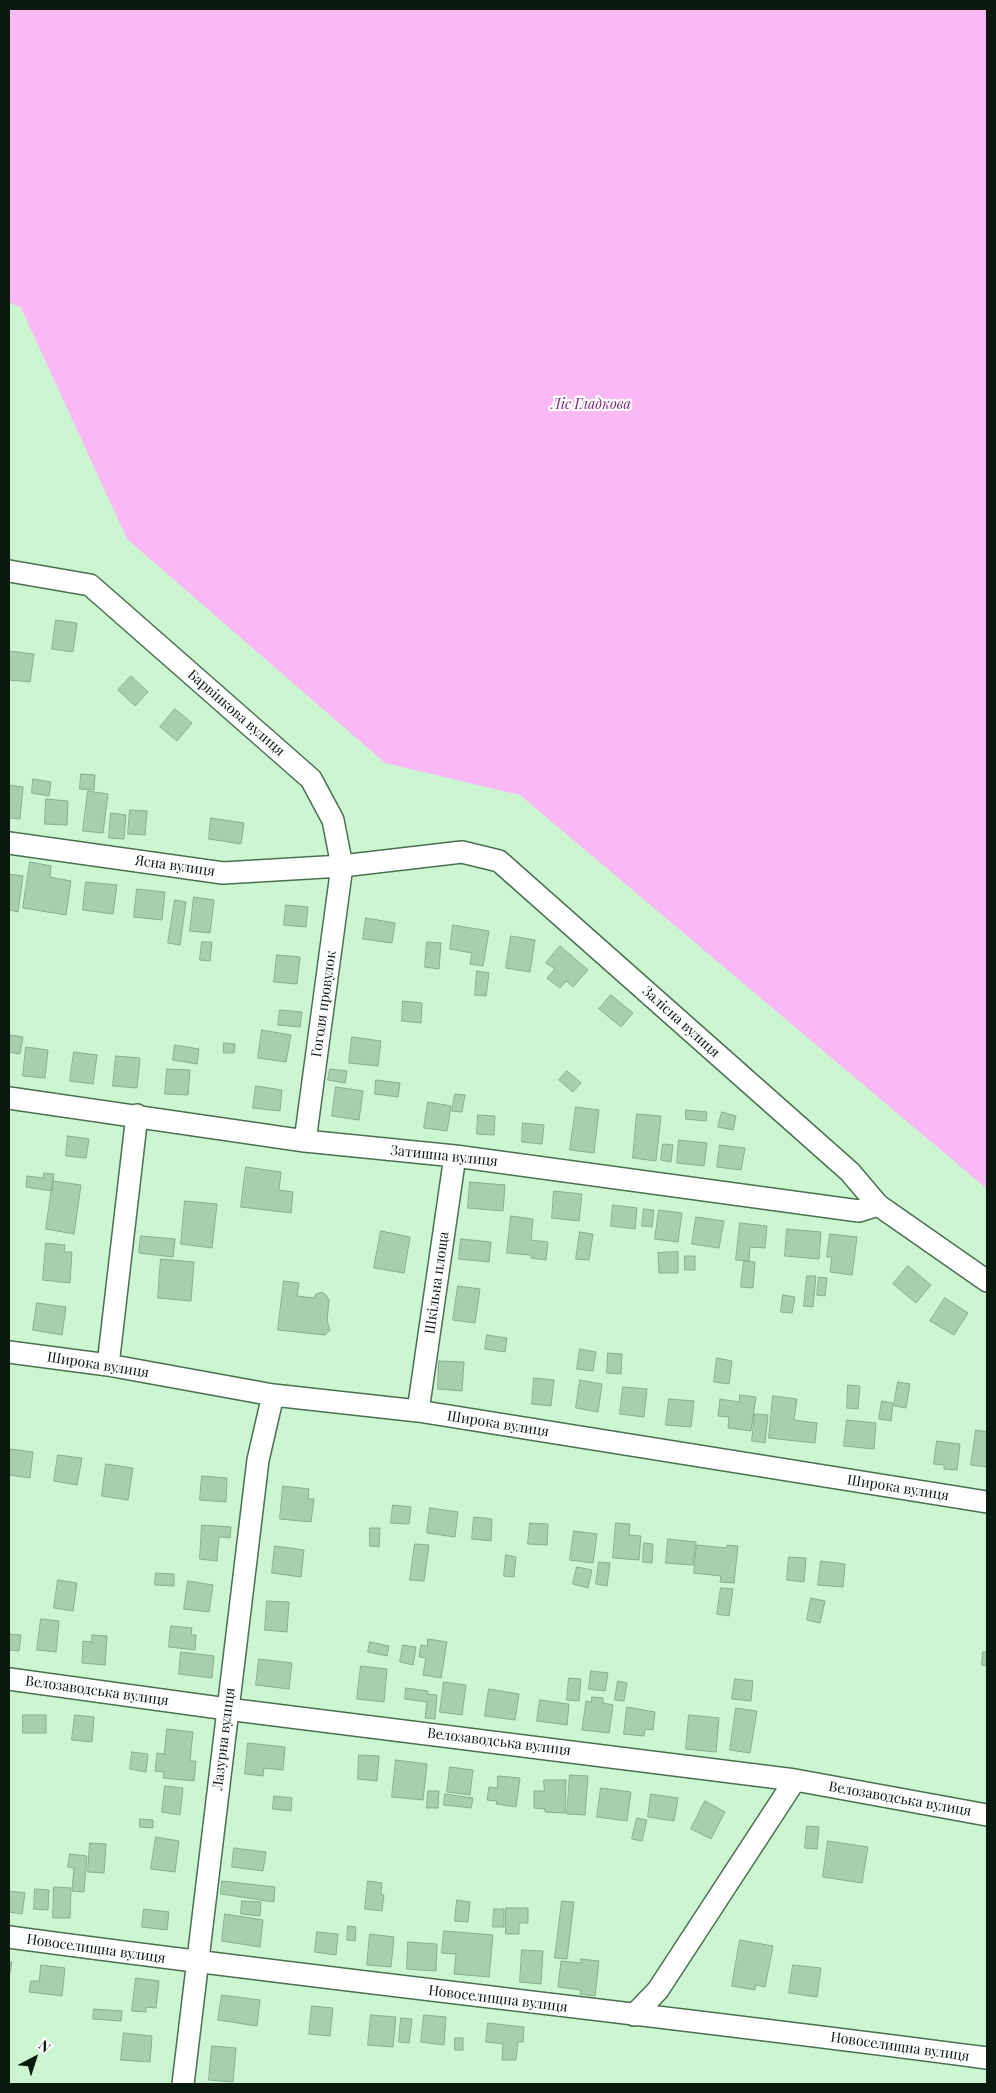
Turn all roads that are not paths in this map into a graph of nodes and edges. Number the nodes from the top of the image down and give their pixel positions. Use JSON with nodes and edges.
{"nodes":[{"id":1,"x":9,"y":571,"type":"edge"},
{"id":2,"x":9,"y":843,"type":"edge"},
{"id":3,"x":342,"y":866,"type":"junction"},
{"id":4,"x":9,"y":1098,"type":"edge"},
{"id":5,"x":136,"y":1115,"type":"junction"},
{"id":6,"x":305,"y":1141,"type":"junction"},
{"id":7,"x":455,"y":1156,"type":"junction"},
{"id":8,"x":878,"y":1205,"type":"junction"},
{"id":9,"x":987,"y":1281,"type":"edge"},
{"id":10,"x":9,"y":1352,"type":"edge"},
{"id":11,"x":108,"y":1365,"type":"junction"},
{"id":12,"x":273,"y":1395,"type":"junction"},
{"id":13,"x":418,"y":1411,"type":"junction"},
{"id":14,"x":987,"y":1502,"type":"edge"},
{"id":15,"x":9,"y":1679,"type":"edge"},
{"id":16,"x":227,"y":1708,"type":"junction"},
{"id":17,"x":795,"y":1780,"type":"junction"},
{"id":18,"x":987,"y":1815,"type":"edge"},
{"id":19,"x":9,"y":1937,"type":"edge"},
{"id":20,"x":197,"y":1963,"type":"junction"},
{"id":21,"x":634,"y":2015,"type":"junction"},
{"id":22,"x":987,"y":2058,"type":"edge"},
{"id":23,"x":183,"y":2084,"type":"edge"}],
"edges":[{"from":1,"to":3,"type":"street","name":"Барвінкова вулиця"},
{"from":2,"to":3,"type":"street","name":"Ясна вулиця"},
{"from":3,"to":6,"type":"street","name":"Гоголя провулок"},
{"from":3,"to":8,"type":"street","name":"Залісна вулиця"},
{"from":4,"to":5,"type":"street","name":"Затишна вулиця"},
{"from":5,"to":6,"type":"street","name":"Затишна вулиця"},
{"from":5,"to":11,"type":"street"},
{"from":6,"to":7,"type":"street","name":"Затишна вулиця"},
{"from":7,"to":8,"type":"street","name":"Затишна вулиця"},
{"from":7,"to":13,"type":"street","name":"Шкільна площа"},
{"from":8,"to":9,"type":"street","name":"Залісна вулиця"},
{"from":10,"to":11,"type":"street","name":"Широка вулиця"},
{"from":11,"to":12,"type":"street","name":"Широка вулиця"},
{"from":12,"to":13,"type":"street","name":"Широка вулиця"},
{"from":12,"to":16,"type":"street","name":"Лазурна вулиця"},
{"from":13,"to":14,"type":"street","name":"Широка вулиця"},
{"from":15,"to":16,"type":"street","name":"Велозаводська вулиця"},
{"from":16,"to":17,"type":"street","name":"Велозаводська вулиця"},
{"from":16,"to":20,"type":"street","name":"Лазурна вулиця"},
{"from":17,"to":18,"type":"street","name":"Велозаводська вулиця"},
{"from":17,"to":21,"type":"street"},
{"from":19,"to":20,"type":"street","name":"Новоселищна вулиця"},
{"from":20,"to":21,"type":"street","name":"Новоселищна вулиця"},
{"from":20,"to":23,"type":"street","name":"Лазурна вулиця"},
{"from":21,"to":22,"type":"street","name":"Новоселищна вулиця"}]}
